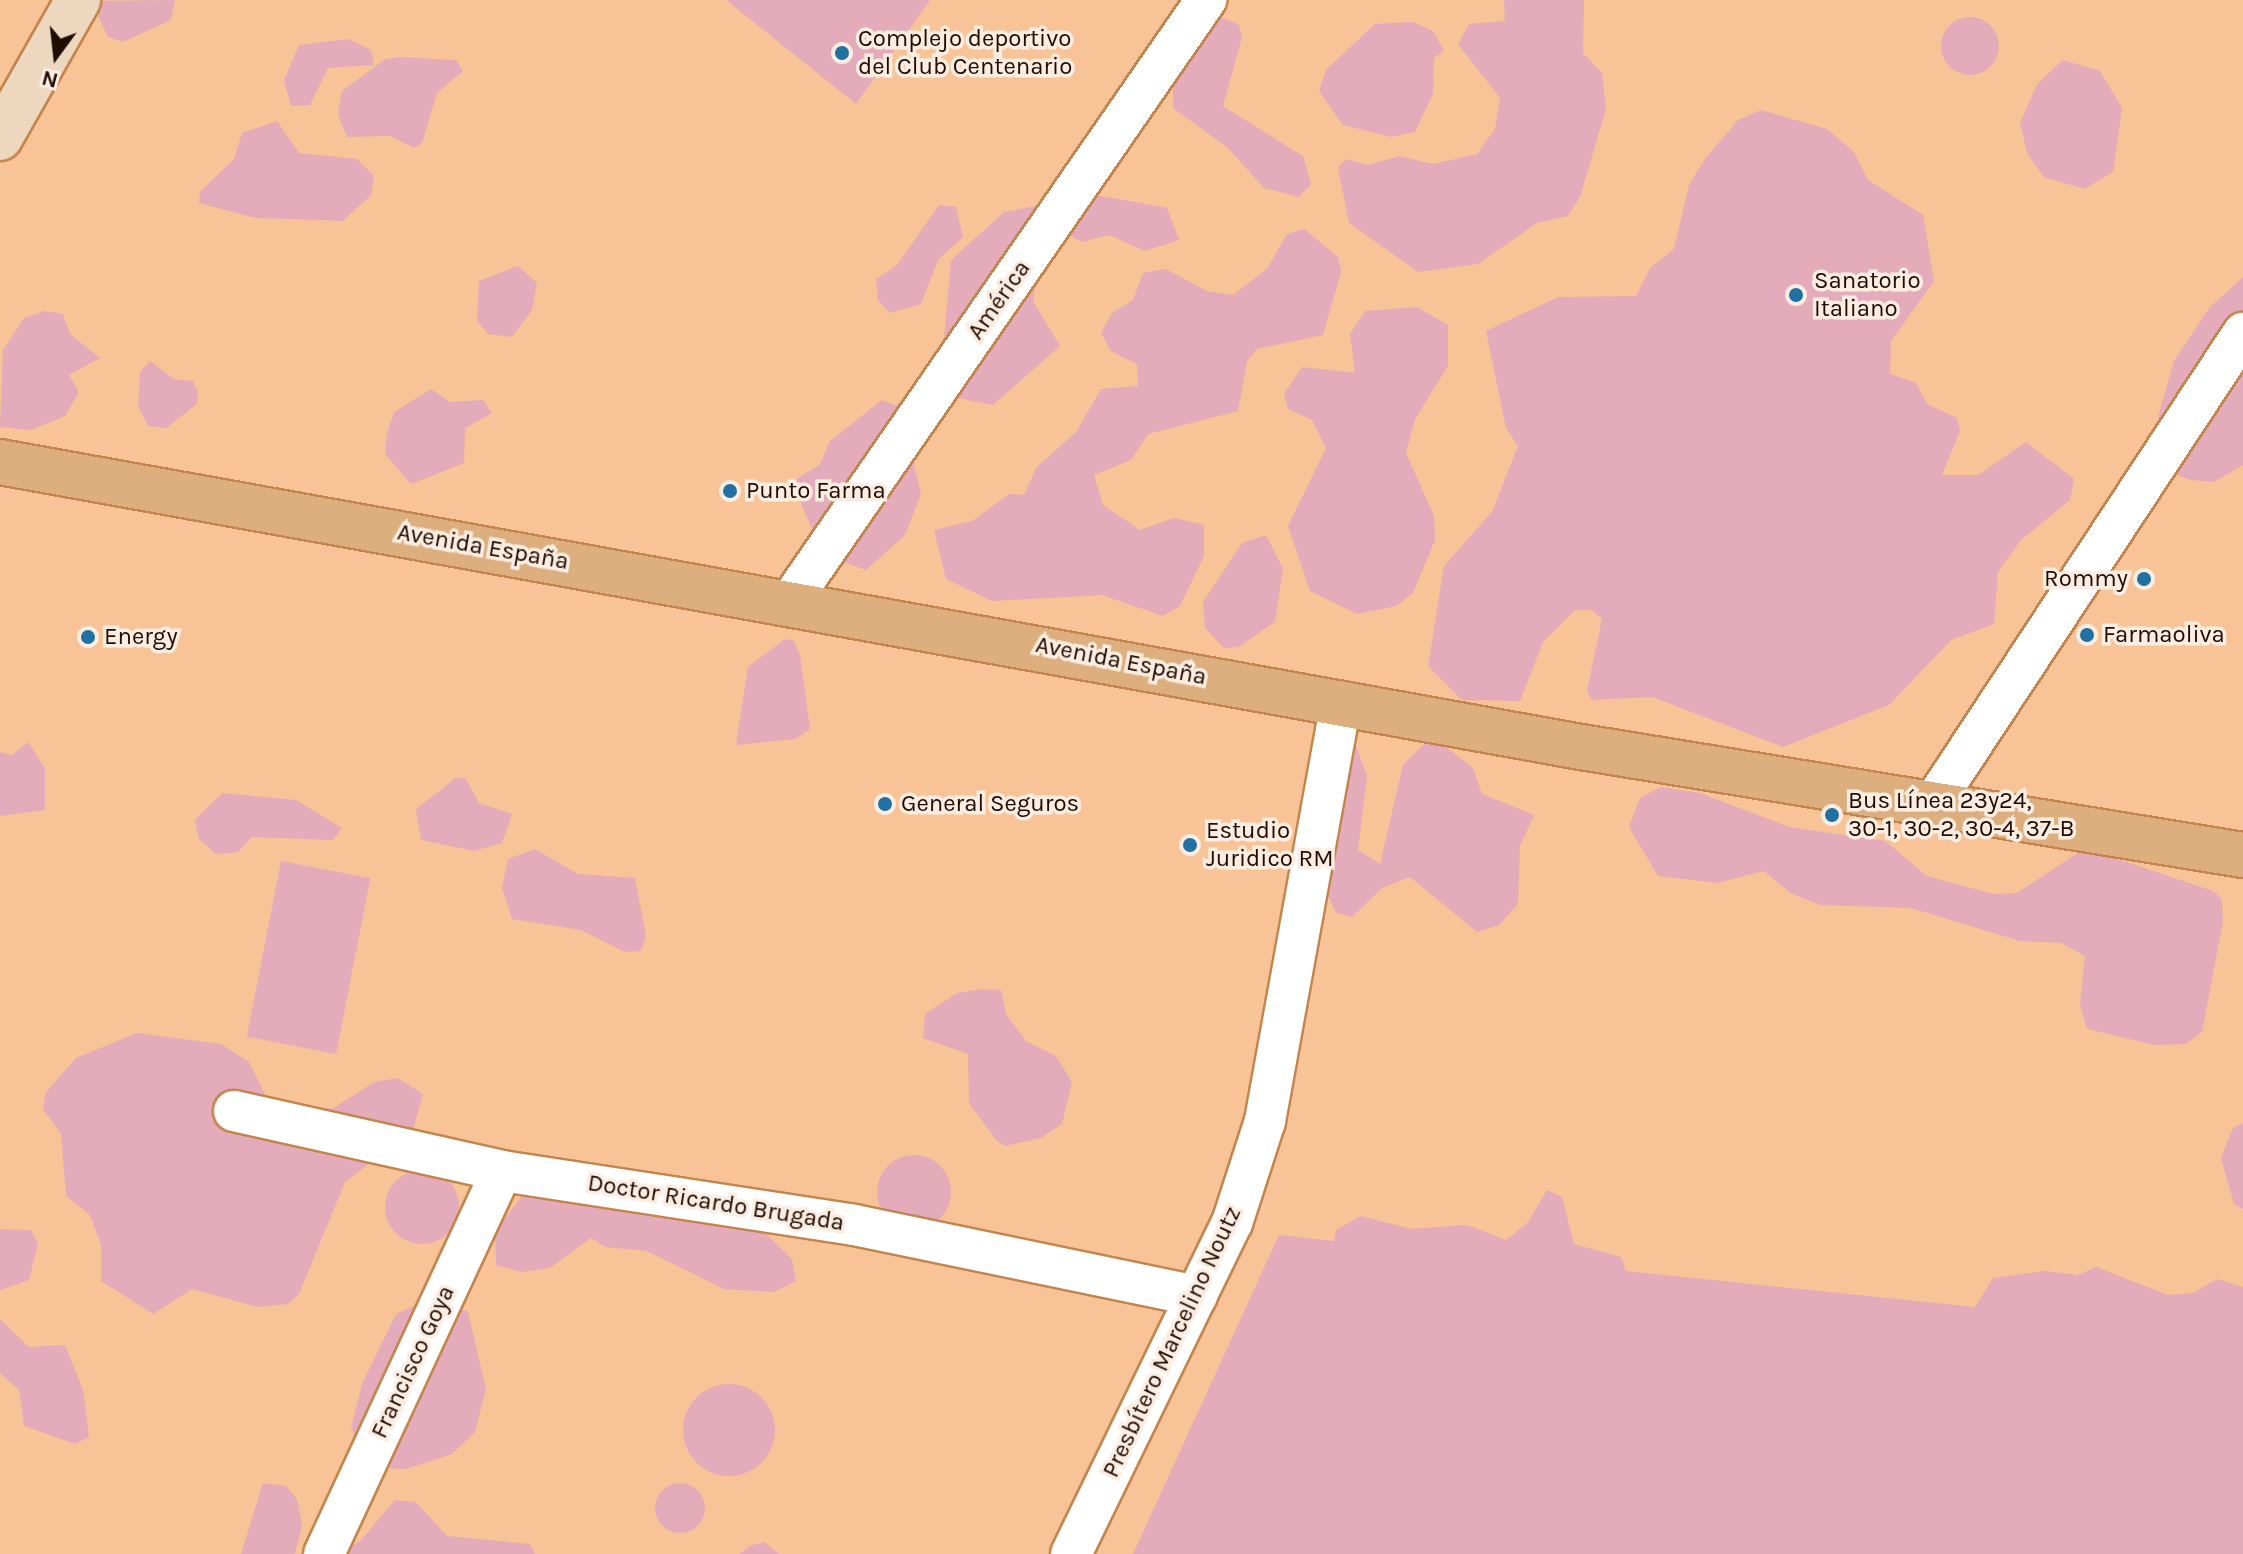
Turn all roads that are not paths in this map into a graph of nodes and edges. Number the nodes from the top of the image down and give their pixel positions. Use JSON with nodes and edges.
{"nodes":[{"id":1,"x":78,"y":0,"type":"edge"},
{"id":2,"x":1206,"y":0,"type":"edge"},
{"id":3,"x":0,"y":138,"type":"edge"},
{"id":4,"x":2243,"y":333,"type":"edge"},
{"id":5,"x":0,"y":462,"type":"edge"},
{"id":6,"x":791,"y":600,"type":"junction"},
{"id":7,"x":1341,"y":702,"type":"junction"},
{"id":8,"x":1930,"y":808,"type":"junction"},
{"id":9,"x":2243,"y":855,"type":"edge"},
{"id":10,"x":234,"y":1111,"type":"dead end"},
{"id":11,"x":502,"y":1171,"type":"junction"},
{"id":12,"x":1197,"y":1296,"type":"junction"},
{"id":13,"x":324,"y":1554,"type":"edge"},
{"id":14,"x":1071,"y":1554,"type":"edge"}],
"edges":[{"from":1,"to":3,"type":"main road"},
{"from":2,"to":6,"type":"street","name":"América"},
{"from":4,"to":8,"type":"street"},
{"from":5,"to":6,"type":"main road","name":"Avenida España"},
{"from":6,"to":7,"type":"main road","name":"Avenida España"},
{"from":7,"to":8,"type":"main road","name":"Avenida España"},
{"from":7,"to":12,"type":"street","name":"Presbítero Marcelino Noutz"},
{"from":8,"to":9,"type":"main road","name":"Avenida España"},
{"from":10,"to":11,"type":"street","name":"Doctor Ricardo Brugada"},
{"from":11,"to":12,"type":"street","name":"Doctor Ricardo Brugada"},
{"from":11,"to":13,"type":"street","name":"Francisco Goya"},
{"from":12,"to":14,"type":"street","name":"Presbítero Marcelino Noutz"}]}
